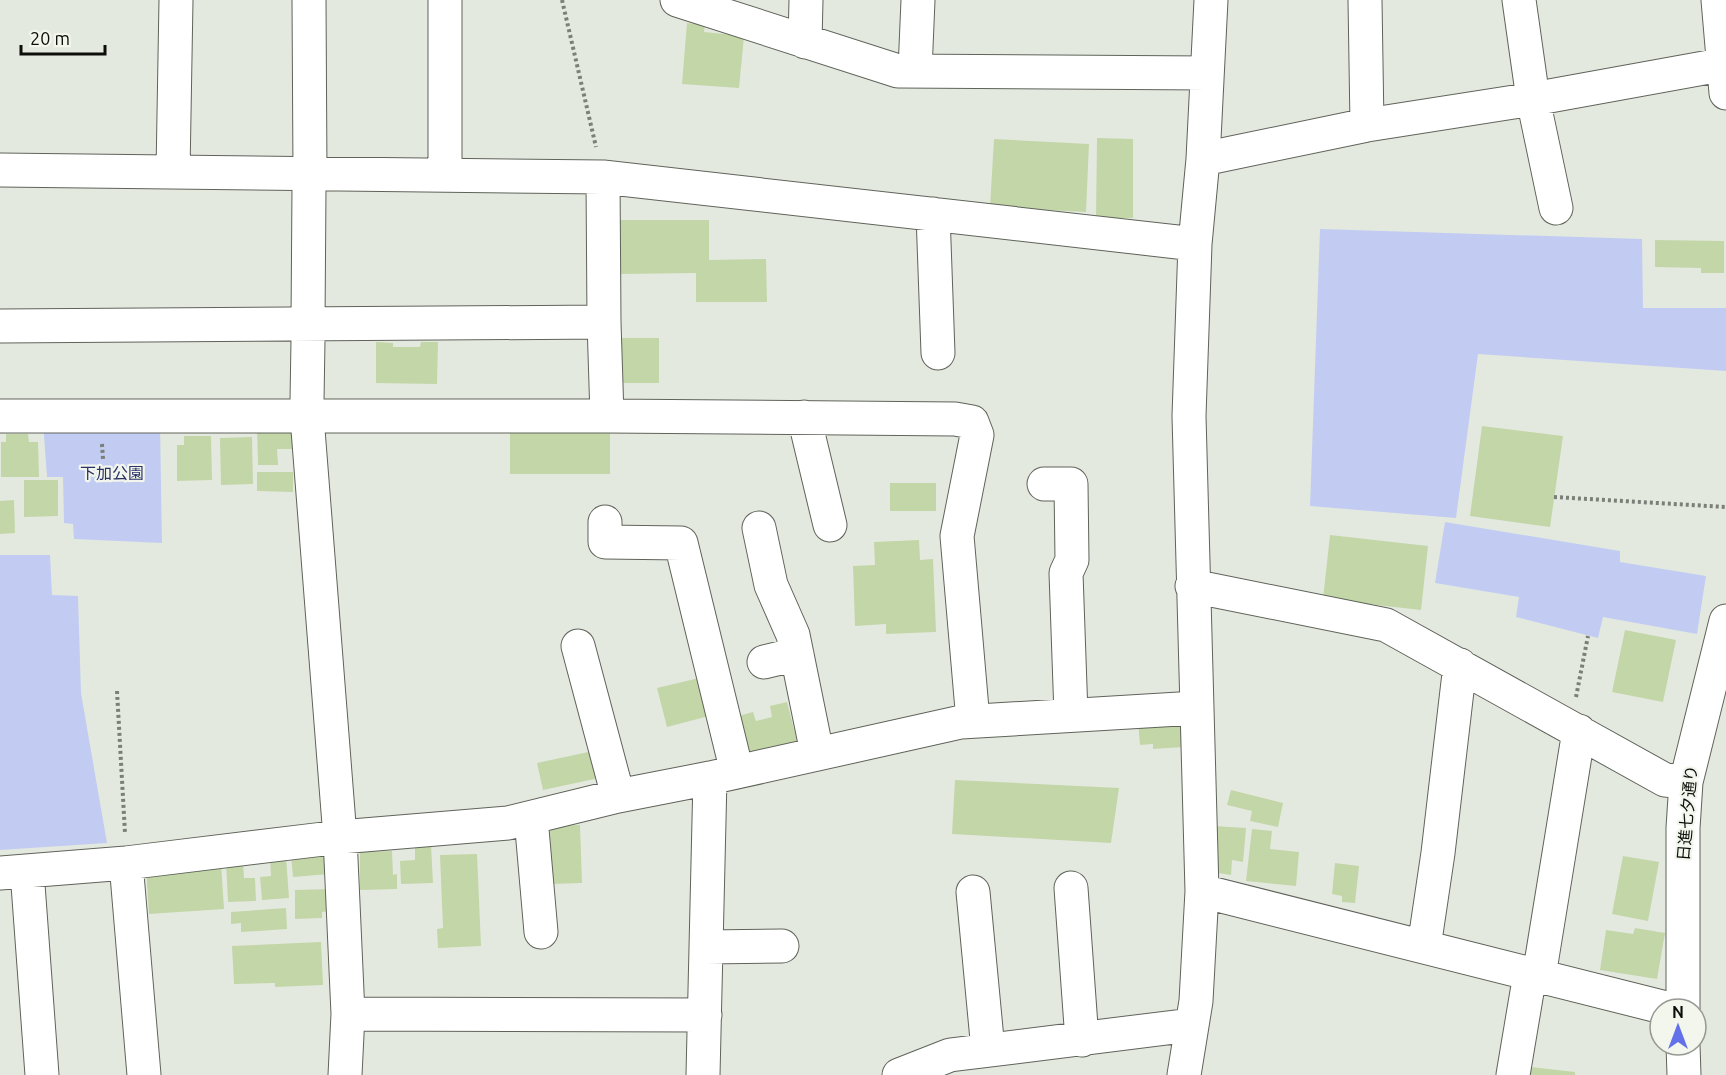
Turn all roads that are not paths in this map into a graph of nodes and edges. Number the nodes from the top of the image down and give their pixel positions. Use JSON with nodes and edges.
{"nodes":[{"id":1,"x":176,"y":0,"type":"edge"},
{"id":2,"x":309,"y":0,"type":"edge"},
{"id":3,"x":446,"y":0,"type":"edge"},
{"id":4,"x":677,"y":0,"type":"edge"},
{"id":5,"x":806,"y":0,"type":"edge"},
{"id":6,"x":918,"y":0,"type":"edge"},
{"id":7,"x":1211,"y":0,"type":"edge"},
{"id":8,"x":1365,"y":0,"type":"edge"},
{"id":9,"x":1519,"y":0,"type":"edge"},
{"id":10,"x":1718,"y":0,"type":"edge"},
{"id":11,"x":805,"y":42,"type":"junction"},
{"id":12,"x":915,"y":71,"type":"junction"},
{"id":13,"x":1207,"y":73,"type":"junction"},
{"id":14,"x":1725,"y":74,"type":"edge"},
{"id":15,"x":1533,"y":99,"type":"junction"},
{"id":16,"x":1367,"y":125,"type":"junction"},
{"id":17,"x":1203,"y":159,"type":"junction"},
{"id":18,"x":0,"y":170,"type":"edge"},
{"id":19,"x":172,"y":172,"type":"junction"},
{"id":20,"x":444,"y":175,"type":"junction"},
{"id":21,"x":603,"y":177,"type":"junction"},
{"id":22,"x":310,"y":180,"type":"junction"},
{"id":23,"x":1556,"y":208,"type":"dead end"},
{"id":24,"x":933,"y":214,"type":"junction"},
{"id":25,"x":1195,"y":244,"type":"junction"},
{"id":26,"x":604,"y":322,"type":"junction"},
{"id":27,"x":0,"y":326,"type":"edge"},
{"id":28,"x":308,"y":332,"type":"junction"},
{"id":29,"x":938,"y":353,"type":"dead end"},
{"id":30,"x":307,"y":409,"type":"junction"},
{"id":31,"x":0,"y":416,"type":"edge"},
{"id":32,"x":607,"y":416,"type":"junction"},
{"id":33,"x":804,"y":417,"type":"junction"},
{"id":34,"x":1044,"y":484,"type":"dead end"},
{"id":35,"x":605,"y":522,"type":"dead end"},
{"id":36,"x":830,"y":525,"type":"dead end"},
{"id":37,"x":759,"y":528,"type":"dead end"},
{"id":38,"x":1192,"y":586,"type":"junction"},
{"id":39,"x":1726,"y":621,"type":"edge"},
{"id":40,"x":578,"y":646,"type":"dead end"},
{"id":41,"x":797,"y":654,"type":"junction"},
{"id":42,"x":764,"y":662,"type":"dead end"},
{"id":43,"x":1460,"y":665,"type":"junction"},
{"id":44,"x":1196,"y":708,"type":"junction"},
{"id":45,"x":1071,"y":715,"type":"junction"},
{"id":46,"x":973,"y":721,"type":"junction"},
{"id":47,"x":1574,"y":728,"type":"junction"},
{"id":48,"x":817,"y":753,"type":"junction"},
{"id":49,"x":724,"y":775,"type":"junction"},
{"id":50,"x":1686,"y":782,"type":"junction"},
{"id":51,"x":618,"y":796,"type":"junction"},
{"id":52,"x":531,"y":818,"type":"junction"},
{"id":53,"x":340,"y":837,"type":"junction"},
{"id":54,"x":126,"y":863,"type":"junction"},
{"id":55,"x":13,"y":872,"type":"edge"},
{"id":56,"x":1071,"y":888,"type":"dead end"},
{"id":57,"x":1202,"y":891,"type":"junction"},
{"id":58,"x":973,"y":892,"type":"dead end"},
{"id":59,"x":541,"y":932,"type":"dead end"},
{"id":60,"x":782,"y":946,"type":"dead end"},
{"id":61,"x":706,"y":947,"type":"junction"},
{"id":62,"x":1424,"y":947,"type":"junction"},
{"id":63,"x":1535,"y":975,"type":"junction"},
{"id":64,"x":1683,"y":997,"type":"edge"},
{"id":65,"x":1648,"y":1003,"type":"edge"},
{"id":66,"x":348,"y":1014,"type":"junction"},
{"id":67,"x":705,"y":1015,"type":"junction"},
{"id":68,"x":1191,"y":1025,"type":"junction"},
{"id":69,"x":1082,"y":1040,"type":"junction"},
{"id":70,"x":988,"y":1050,"type":"junction"},
{"id":71,"x":1683,"y":1057,"type":"edge"},
{"id":72,"x":42,"y":1075,"type":"edge"},
{"id":73,"x":144,"y":1075,"type":"edge"},
{"id":74,"x":345,"y":1075,"type":"edge"},
{"id":75,"x":703,"y":1075,"type":"edge"},
{"id":76,"x":899,"y":1075,"type":"edge"},
{"id":77,"x":1184,"y":1075,"type":"edge"},
{"id":78,"x":1513,"y":1075,"type":"edge"},
{"id":79,"x":1684,"y":1075,"type":"edge"}],
"edges":[{"from":1,"to":19,"type":"street"},
{"from":2,"to":22,"type":"street"},
{"from":3,"to":20,"type":"street"},
{"from":4,"to":11,"type":"street"},
{"from":5,"to":11,"type":"street"},
{"from":6,"to":12,"type":"street"},
{"from":7,"to":13,"type":"street"},
{"from":8,"to":16,"type":"street"},
{"from":9,"to":15,"type":"street"},
{"from":10,"to":14,"type":"street"},
{"from":11,"to":12,"type":"street"},
{"from":12,"to":13,"type":"street"},
{"from":13,"to":17,"type":"street"},
{"from":14,"to":15,"type":"street"},
{"from":15,"to":16,"type":"street"},
{"from":15,"to":23,"type":"street"},
{"from":16,"to":17,"type":"street"},
{"from":17,"to":25,"type":"street"},
{"from":18,"to":19,"type":"street"},
{"from":19,"to":22,"type":"street"},
{"from":20,"to":21,"type":"street"},
{"from":20,"to":22,"type":"street"},
{"from":21,"to":24,"type":"street"},
{"from":21,"to":26,"type":"street"},
{"from":22,"to":28,"type":"street"},
{"from":24,"to":25,"type":"street"},
{"from":24,"to":29,"type":"street"},
{"from":25,"to":38,"type":"street"},
{"from":26,"to":28,"type":"street"},
{"from":26,"to":32,"type":"street"},
{"from":27,"to":28,"type":"street"},
{"from":28,"to":30,"type":"street"},
{"from":30,"to":31,"type":"street"},
{"from":30,"to":32,"type":"street"},
{"from":30,"to":53,"type":"street"},
{"from":32,"to":33,"type":"street"},
{"from":33,"to":36,"type":"street"},
{"from":33,"to":46,"type":"street"},
{"from":34,"to":45,"type":"street"},
{"from":35,"to":49,"type":"street"},
{"from":37,"to":41,"type":"street"},
{"from":38,"to":43,"type":"street"},
{"from":38,"to":44,"type":"street"},
{"from":39,"to":50,"type":"street","name":"日進七夕通り"},
{"from":40,"to":51,"type":"street"},
{"from":41,"to":42,"type":"street"},
{"from":41,"to":48,"type":"street"},
{"from":43,"to":47,"type":"street"},
{"from":43,"to":62,"type":"street"},
{"from":44,"to":45,"type":"street"},
{"from":44,"to":57,"type":"street"},
{"from":45,"to":46,"type":"street"},
{"from":46,"to":48,"type":"street"},
{"from":47,"to":50,"type":"street"},
{"from":47,"to":63,"type":"street"},
{"from":48,"to":49,"type":"street"},
{"from":49,"to":51,"type":"street"},
{"from":49,"to":61,"type":"street"},
{"from":50,"to":64,"type":"street","name":"日進七夕通り"},
{"from":51,"to":52,"type":"street"},
{"from":52,"to":53,"type":"street"},
{"from":52,"to":59,"type":"street"},
{"from":53,"to":54,"type":"street"},
{"from":53,"to":66,"type":"street"},
{"from":54,"to":55,"type":"street"},
{"from":54,"to":73,"type":"street"},
{"from":55,"to":72,"type":"street"},
{"from":56,"to":69,"type":"street"},
{"from":57,"to":62,"type":"street"},
{"from":57,"to":68,"type":"street"},
{"from":58,"to":70,"type":"street"},
{"from":60,"to":61,"type":"street"},
{"from":61,"to":67,"type":"street"},
{"from":62,"to":63,"type":"street"},
{"from":63,"to":65,"type":"street"},
{"from":63,"to":78,"type":"street"},
{"from":66,"to":67,"type":"street"},
{"from":66,"to":74,"type":"street"},
{"from":67,"to":75,"type":"street"},
{"from":68,"to":69,"type":"street"},
{"from":68,"to":77,"type":"street"},
{"from":69,"to":70,"type":"street"},
{"from":70,"to":76,"type":"street"},
{"from":71,"to":79,"type":"street"}]}
